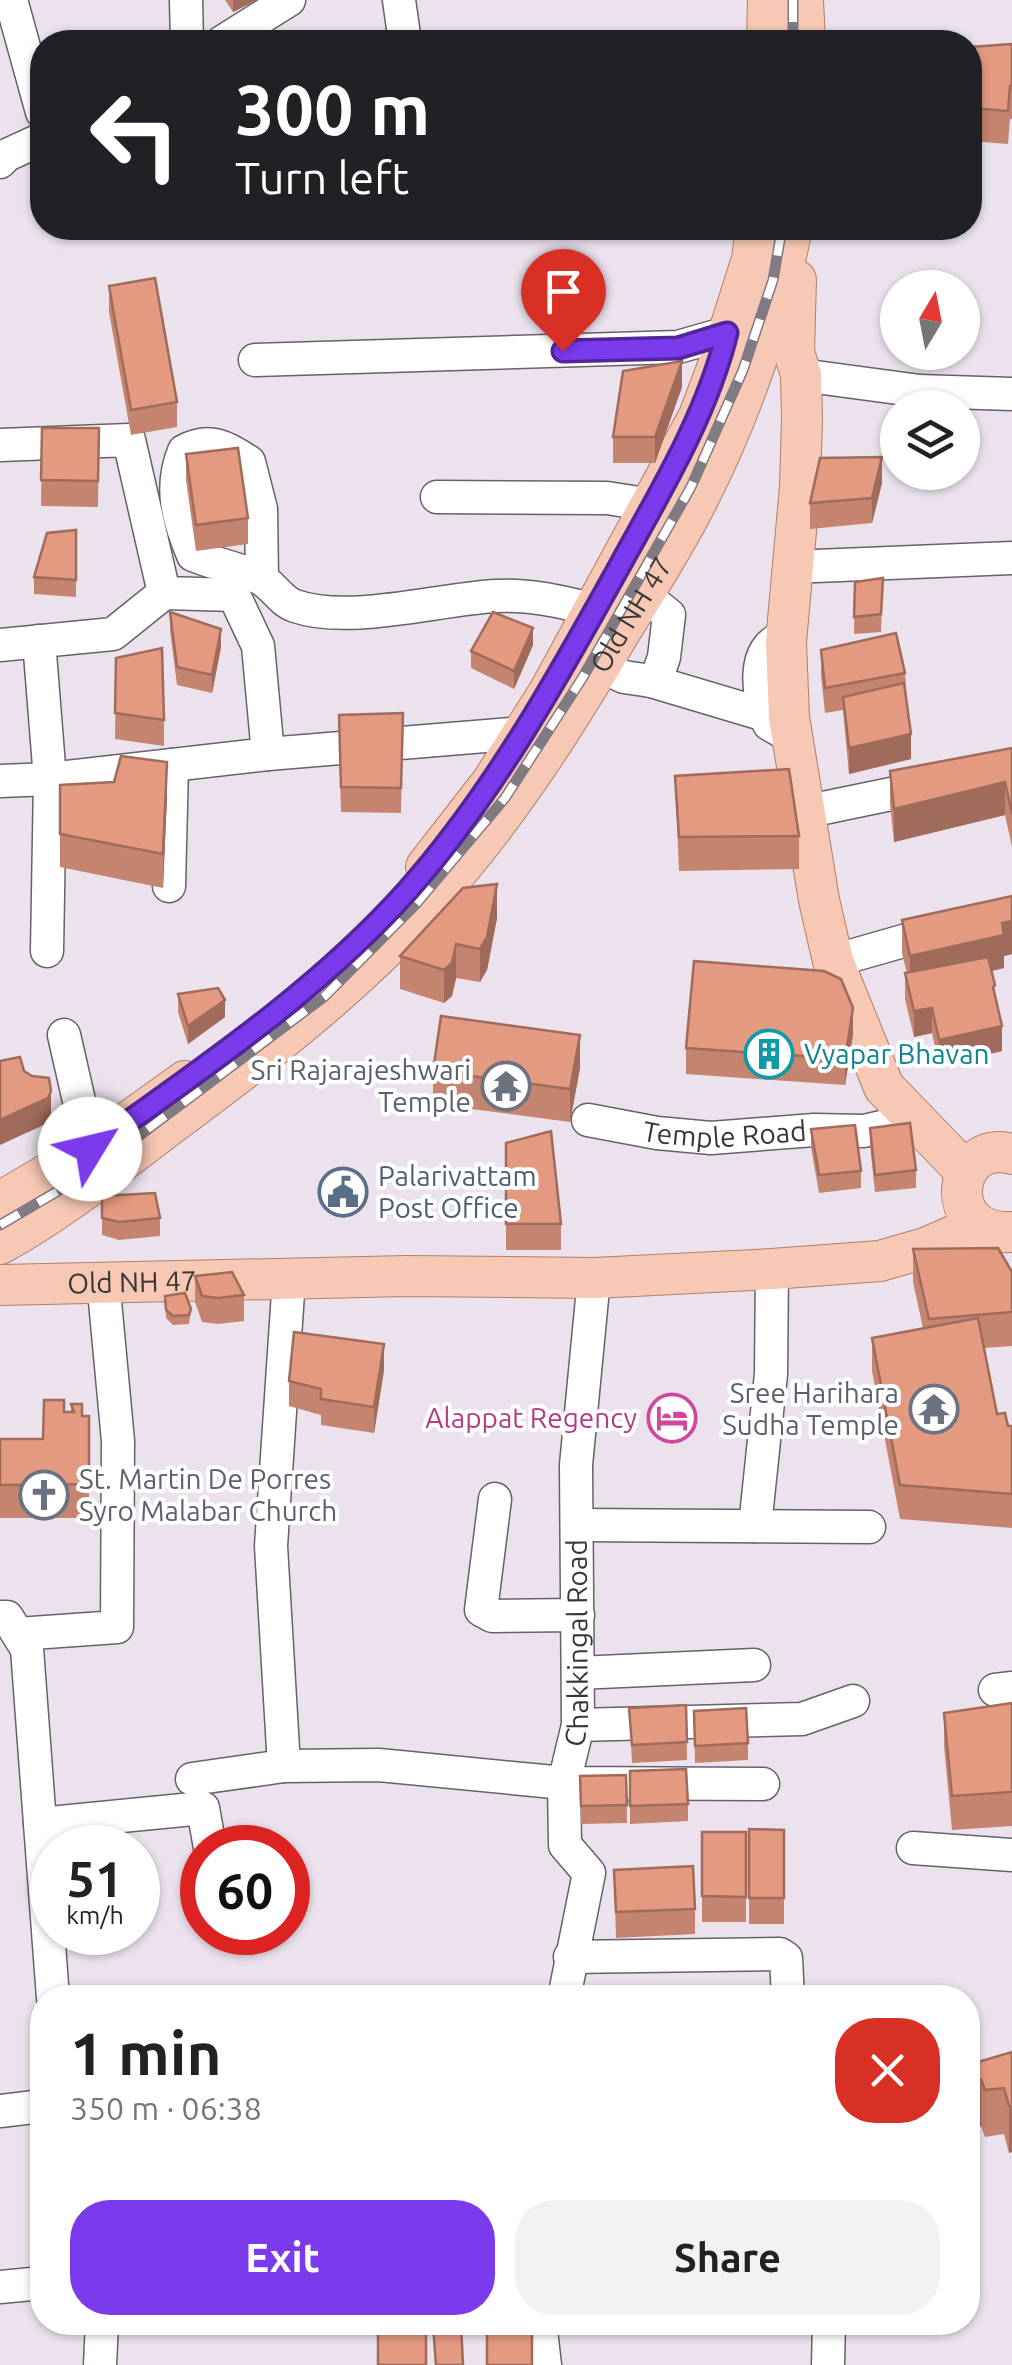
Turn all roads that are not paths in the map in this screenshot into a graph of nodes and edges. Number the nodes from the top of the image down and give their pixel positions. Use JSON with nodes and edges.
{"nodes":[{"id":1,"x":186,"y":0,"type":"edge"},
{"id":2,"x":289,"y":0,"type":"edge"},
{"id":3,"x":399,"y":0,"type":"edge"},
{"id":4,"x":768,"y":0,"type":"edge"},
{"id":5,"x":804,"y":0,"type":"edge"},
{"id":6,"x":8,"y":9,"type":"edge"},
{"id":7,"x":187,"y":30,"type":"edge"},
{"id":8,"x":241,"y":30,"type":"edge"},
{"id":9,"x":403,"y":30,"type":"edge"},
{"id":10,"x":767,"y":30,"type":"edge"},
{"id":11,"x":805,"y":30,"type":"edge"},
{"id":12,"x":30,"y":76,"type":"edge"},
{"id":13,"x":30,"y":144,"type":"edge"},
{"id":14,"x":0,"y":162,"type":"edge"},
{"id":15,"x":754,"y":240,"type":"edge"},
{"id":16,"x":793,"y":240,"type":"edge"},
{"id":17,"x":772,"y":348,"type":"junction"},
{"id":18,"x":254,"y":360,"type":"dead end"},
{"id":19,"x":1012,"y":394,"type":"edge"},
{"id":20,"x":0,"y":446,"type":"edge"},
{"id":21,"x":437,"y":498,"type":"dead end"},
{"id":22,"x":652,"y":506,"type":"junction"},
{"id":23,"x":1012,"y":558,"type":"edge"},
{"id":24,"x":791,"y":567,"type":"junction"},
{"id":25,"x":262,"y":578,"type":"dead end"},
{"id":26,"x":164,"y":592,"type":"junction"},
{"id":27,"x":643,"y":594,"type":"junction"},
{"id":28,"x":595,"y":610,"type":"junction"},
{"id":29,"x":39,"y":641,"type":"junction"},
{"id":30,"x":0,"y":644,"type":"edge"},
{"id":31,"x":600,"y":666,"type":"junction"},
{"id":32,"x":651,"y":682,"type":"junction"},
{"id":33,"x":779,"y":726,"type":"junction"},
{"id":34,"x":522,"y":733,"type":"junction"},
{"id":35,"x":268,"y":754,"type":"junction"},
{"id":36,"x":172,"y":766,"type":"junction"},
{"id":37,"x":1012,"y":769,"type":"edge"},
{"id":38,"x":50,"y":779,"type":"junction"},
{"id":39,"x":0,"y":781,"type":"edge"},
{"id":40,"x":804,"y":812,"type":"junction"},
{"id":41,"x":169,"y":886,"type":"dead end"},
{"id":42,"x":1012,"y":916,"type":"edge"},
{"id":43,"x":47,"y":951,"type":"dead end"},
{"id":44,"x":833,"y":961,"type":"junction"},
{"id":45,"x":64,"y":1035,"type":"dead end"},
{"id":46,"x":588,"y":1120,"type":"dead end"},
{"id":47,"x":924,"y":1126,"type":"junction"},
{"id":48,"x":90,"y":1149,"type":"junction"},
{"id":49,"x":1012,"y":1154,"type":"edge"},
{"id":50,"x":966,"y":1172,"type":"junction"},
{"id":51,"x":0,"y":1202,"type":"edge"},
{"id":52,"x":995,"y":1228,"type":"edge"},
{"id":53,"x":0,"y":1244,"type":"edge"},
{"id":54,"x":772,"y":1269,"type":"junction"},
{"id":55,"x":289,"y":1278,"type":"junction"},
{"id":56,"x":594,"y":1278,"type":"junction"},
{"id":57,"x":104,"y":1280,"type":"junction"},
{"id":58,"x":0,"y":1285,"type":"edge"},
{"id":59,"x":495,"y":1499,"type":"dead end"},
{"id":60,"x":577,"y":1524,"type":"junction"},
{"id":61,"x":754,"y":1526,"type":"junction"},
{"id":62,"x":869,"y":1528,"type":"dead end"},
{"id":63,"x":578,"y":1614,"type":"junction"},
{"id":64,"x":9,"y":1626,"type":"edge"},
{"id":65,"x":754,"y":1665,"type":"dead end"},
{"id":66,"x":578,"y":1674,"type":"junction"},
{"id":67,"x":853,"y":1701,"type":"dead end"},
{"id":68,"x":578,"y":1726,"type":"junction"},
{"id":69,"x":284,"y":1766,"type":"junction"},
{"id":70,"x":192,"y":1779,"type":"dead end"},
{"id":71,"x":564,"y":1783,"type":"junction"},
{"id":72,"x":762,"y":1784,"type":"dead end"},
{"id":73,"x":40,"y":1824,"type":"junction"},
{"id":74,"x":206,"y":1825,"type":"edge"},
{"id":75,"x":912,"y":1848,"type":"dead end"},
{"id":76,"x":1012,"y":1856,"type":"edge"},
{"id":77,"x":570,"y":1957,"type":"junction"},
{"id":78,"x":51,"y":1985,"type":"edge"},
{"id":79,"x":566,"y":1985,"type":"edge"},
{"id":80,"x":787,"y":1985,"type":"edge"},
{"id":81,"x":30,"y":2107,"type":"edge"},
{"id":82,"x":0,"y":2111,"type":"edge"},
{"id":83,"x":30,"y":2284,"type":"edge"},
{"id":84,"x":0,"y":2287,"type":"edge"},
{"id":85,"x":101,"y":2335,"type":"edge"},
{"id":86,"x":542,"y":2335,"type":"edge"},
{"id":87,"x":829,"y":2335,"type":"edge"},
{"id":88,"x":100,"y":2365,"type":"edge"},
{"id":89,"x":546,"y":2365,"type":"edge"},
{"id":90,"x":828,"y":2365,"type":"edge"}],
"edges":[{"from":1,"to":7,"type":"street"},
{"from":2,"to":8,"type":"street"},
{"from":3,"to":9,"type":"street"},
{"from":4,"to":10,"type":"main road"},
{"from":5,"to":11,"type":"main road"},
{"from":6,"to":12,"type":"street"},
{"from":13,"to":14,"type":"street"},
{"from":15,"to":17,"type":"main road","name":"Old NH 47"},
{"from":16,"to":17,"type":"main road","name":"Old NH 47"},
{"from":17,"to":18,"type":"street"},
{"from":17,"to":19,"type":"street"},
{"from":17,"to":22,"type":"main road","name":"Old NH 47"},
{"from":17,"to":24,"type":"main road","name":"Old NH 47"},
{"from":17,"to":27,"type":"main road","name":"Old NH 47"},
{"from":20,"to":26,"type":"street"},
{"from":21,"to":22,"type":"street"},
{"from":22,"to":28,"type":"main road","name":"Old NH 47"},
{"from":23,"to":24,"type":"street"},
{"from":24,"to":33,"type":"main road","name":"Old NH 47"},
{"from":25,"to":28,"type":"street"},
{"from":26,"to":29,"type":"street"},
{"from":26,"to":35,"type":"street"},
{"from":27,"to":31,"type":"main road","name":"Old NH 47"},
{"from":27,"to":32,"type":"street"},
{"from":28,"to":34,"type":"main road","name":"Old NH 47"},
{"from":29,"to":30,"type":"street"},
{"from":29,"to":38,"type":"street"},
{"from":31,"to":32,"type":"street"},
{"from":31,"to":53,"type":"main road","name":"Old NH 47"},
{"from":32,"to":33,"type":"street"},
{"from":33,"to":40,"type":"main road","name":"Old NH 47"},
{"from":34,"to":35,"type":"street"},
{"from":34,"to":48,"type":"main road","name":"Old NH 47"},
{"from":35,"to":36,"type":"street"},
{"from":36,"to":38,"type":"street"},
{"from":36,"to":41,"type":"street"},
{"from":37,"to":40,"type":"street"},
{"from":38,"to":39,"type":"street"},
{"from":38,"to":43,"type":"street"},
{"from":40,"to":44,"type":"main road","name":"Old NH 47"},
{"from":42,"to":44,"type":"street"},
{"from":44,"to":47,"type":"main road","name":"Old NH 47"},
{"from":45,"to":48,"type":"street"},
{"from":46,"to":47,"type":"street","name":"Temple Road"},
{"from":47,"to":50,"type":"main road","name":"Old NH 47"},
{"from":48,"to":51,"type":"main road","name":"Old NH 47"},
{"from":49,"to":50,"type":"main road"},
{"from":50,"to":52,"type":"main road"},
{"from":52,"to":54,"type":"main road","name":"Old NH 47"},
{"from":54,"to":56,"type":"main road","name":"Old NH 47"},
{"from":54,"to":61,"type":"street"},
{"from":55,"to":56,"type":"main road","name":"Old NH 47"},
{"from":55,"to":57,"type":"main road","name":"Old NH 47"},
{"from":55,"to":69,"type":"street"},
{"from":56,"to":60,"type":"street","name":"Chakkingal Road"},
{"from":57,"to":58,"type":"main road","name":"Old NH 47"},
{"from":57,"to":64,"type":"street"},
{"from":59,"to":63,"type":"street"},
{"from":60,"to":61,"type":"street"},
{"from":60,"to":63,"type":"street","name":"Chakkingal Road"},
{"from":61,"to":62,"type":"street"},
{"from":63,"to":66,"type":"street","name":"Chakkingal Road"},
{"from":64,"to":73,"type":"street"},
{"from":65,"to":66,"type":"street"},
{"from":66,"to":68,"type":"street","name":"Chakkingal Road"},
{"from":67,"to":68,"type":"street"},
{"from":68,"to":71,"type":"street","name":"Chakkingal Road"},
{"from":69,"to":70,"type":"street"},
{"from":69,"to":71,"type":"street"},
{"from":71,"to":72,"type":"street"},
{"from":71,"to":77,"type":"street","name":"Chakkingal Road"},
{"from":73,"to":74,"type":"street"},
{"from":73,"to":78,"type":"street"},
{"from":75,"to":76,"type":"street"},
{"from":77,"to":79,"type":"street","name":"Chakkingal Road"},
{"from":77,"to":80,"type":"street"},
{"from":81,"to":82,"type":"street"},
{"from":83,"to":84,"type":"street"},
{"from":85,"to":88,"type":"street"},
{"from":86,"to":89,"type":"street"},
{"from":87,"to":90,"type":"street"}]}
